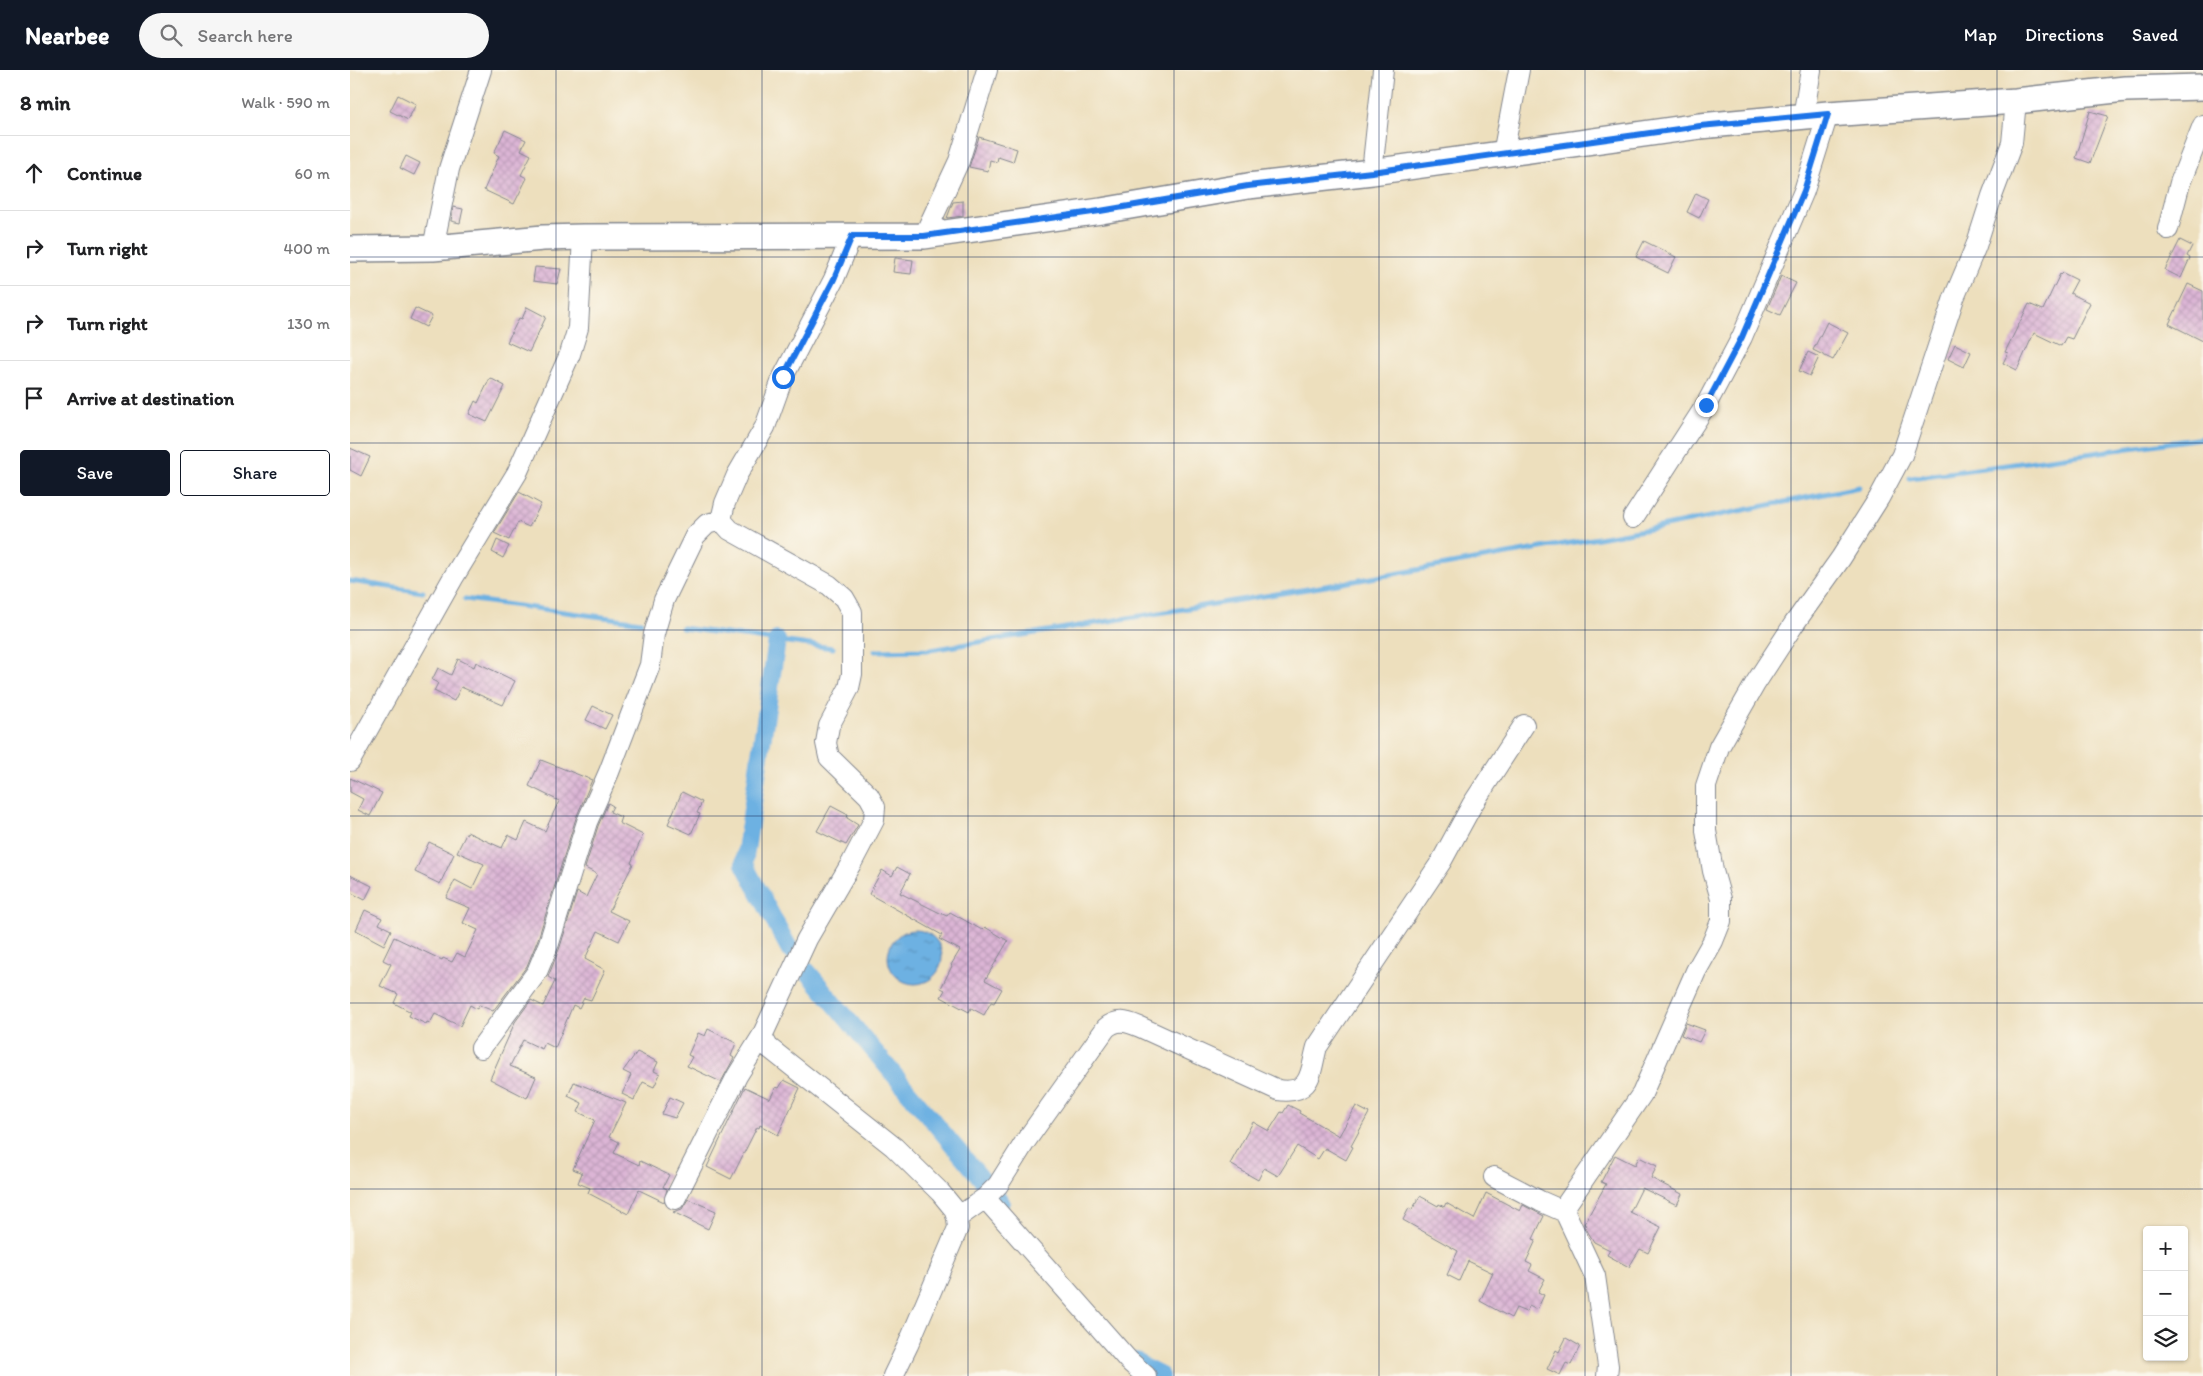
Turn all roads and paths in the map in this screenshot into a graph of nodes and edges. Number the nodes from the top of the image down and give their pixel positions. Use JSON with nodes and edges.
{"nodes":[{"id":1,"x":481,"y":70,"type":"edge"},
{"id":2,"x":988,"y":70,"type":"edge"},
{"id":3,"x":1384,"y":70,"type":"edge"},
{"id":4,"x":1519,"y":70,"type":"edge"},
{"id":5,"x":1811,"y":70,"type":"edge"},
{"id":6,"x":2203,"y":87,"type":"edge"},
{"id":7,"x":2016,"y":101,"type":"junction"},
{"id":8,"x":1828,"y":114,"type":"junction"},
{"id":9,"x":1803,"y":117,"type":"junction"},
{"id":10,"x":2203,"y":125,"type":"edge"},
{"id":11,"x":1502,"y":154,"type":"junction"},
{"id":12,"x":1372,"y":172,"type":"junction"},
{"id":13,"x":2168,"y":229,"type":"dead end"},
{"id":14,"x":852,"y":236,"type":"junction"},
{"id":15,"x":924,"y":236,"type":"junction"},
{"id":16,"x":583,"y":237,"type":"junction"},
{"id":17,"x":433,"y":248,"type":"junction"},
{"id":18,"x":350,"y":249,"type":"edge"},
{"id":19,"x":1633,"y":518,"type":"dead end"},
{"id":20,"x":721,"y":520,"type":"junction"},
{"id":21,"x":1524,"y":725,"type":"dead end"},
{"id":22,"x":350,"y":761,"type":"edge"},
{"id":23,"x":762,"y":1036,"type":"junction"},
{"id":24,"x":481,"y":1048,"type":"dead end"},
{"id":25,"x":1494,"y":1177,"type":"dead end"},
{"id":26,"x":990,"y":1192,"type":"junction"},
{"id":27,"x":675,"y":1200,"type":"dead end"},
{"id":28,"x":1565,"y":1212,"type":"junction"},
{"id":29,"x":957,"y":1218,"type":"junction"},
{"id":30,"x":893,"y":1376,"type":"edge"},
{"id":31,"x":1146,"y":1376,"type":"edge"},
{"id":32,"x":1607,"y":1376,"type":"edge"}],
"edges":[{"from":1,"to":17,"type":"street"},
{"from":2,"to":15,"type":"street"},
{"from":3,"to":12,"type":"street"},
{"from":4,"to":11,"type":"street"},
{"from":5,"to":9,"type":"street"},
{"from":6,"to":7,"type":"street"},
{"from":7,"to":8,"type":"street"},
{"from":7,"to":28,"type":"street"},
{"from":8,"to":9,"type":"street"},
{"from":8,"to":19,"type":"street"},
{"from":9,"to":11,"type":"street"},
{"from":10,"to":13,"type":"street"},
{"from":11,"to":12,"type":"street"},
{"from":12,"to":15,"type":"street"},
{"from":14,"to":15,"type":"street"},
{"from":14,"to":16,"type":"street"},
{"from":14,"to":20,"type":"street"},
{"from":16,"to":17,"type":"street"},
{"from":16,"to":22,"type":"street"},
{"from":17,"to":18,"type":"street"},
{"from":20,"to":23,"type":"street"},
{"from":20,"to":24,"type":"street"},
{"from":21,"to":26,"type":"street"},
{"from":23,"to":27,"type":"street"},
{"from":23,"to":29,"type":"street"},
{"from":25,"to":28,"type":"street"},
{"from":26,"to":29,"type":"street"},
{"from":26,"to":31,"type":"street"},
{"from":28,"to":32,"type":"street"},
{"from":29,"to":30,"type":"street"}]}
